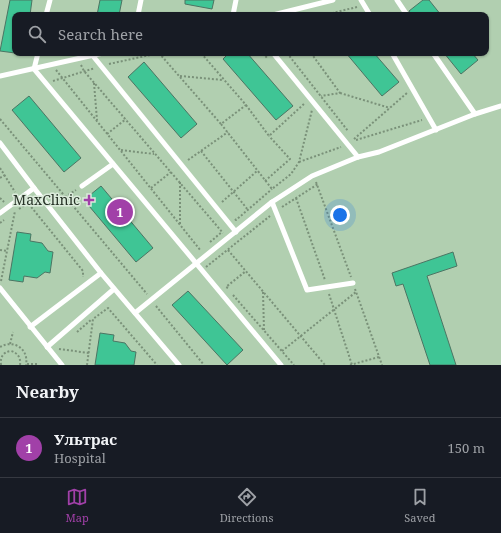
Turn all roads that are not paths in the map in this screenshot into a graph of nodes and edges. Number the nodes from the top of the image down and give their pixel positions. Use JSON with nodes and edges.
{"nodes":[{"id":1,"x":50,"y":0,"type":"edge"},
{"id":2,"x":141,"y":0,"type":"edge"},
{"id":3,"x":236,"y":0,"type":"edge"},
{"id":4,"x":333,"y":0,"type":"edge"},
{"id":5,"x":397,"y":0,"type":"edge"},
{"id":6,"x":325,"y":1,"type":"edge"},
{"id":7,"x":363,"y":2,"type":"edge"},
{"id":8,"x":47,"y":12,"type":"edge"},
{"id":9,"x":139,"y":12,"type":"edge"},
{"id":10,"x":234,"y":12,"type":"edge"},
{"id":11,"x":288,"y":12,"type":"edge"},
{"id":12,"x":368,"y":12,"type":"edge"},
{"id":13,"x":406,"y":12,"type":"edge"},
{"id":14,"x":37,"y":56,"type":"edge"},
{"id":15,"x":93,"y":56,"type":"joint"},
{"id":16,"x":276,"y":56,"type":"edge"},
{"id":17,"x":394,"y":56,"type":"edge"},
{"id":18,"x":435,"y":56,"type":"edge"},
{"id":19,"x":34,"y":69,"type":"junction"},
{"id":20,"x":0,"y":76,"type":"edge"},
{"id":21,"x":501,"y":106,"type":"edge"},
{"id":22,"x":475,"y":114,"type":"junction"},
{"id":23,"x":436,"y":130,"type":"junction"},
{"id":24,"x":0,"y":143,"type":"edge"},
{"id":25,"x":358,"y":157,"type":"junction"},
{"id":26,"x":113,"y":164,"type":"junction"},
{"id":27,"x":82,"y":186,"type":"road end"},
{"id":28,"x":34,"y":188,"type":"junction"},
{"id":29,"x":272,"y":202,"type":"junction"},
{"id":30,"x":0,"y":213,"type":"edge"},
{"id":31,"x":236,"y":232,"type":"junction"},
{"id":32,"x":196,"y":263,"type":"junction"},
{"id":33,"x":101,"y":273,"type":"junction"},
{"id":34,"x":353,"y":283,"type":"road end"},
{"id":35,"x":2,"y":287,"type":"edge"},
{"id":36,"x":114,"y":289,"type":"junction"},
{"id":37,"x":135,"y":313,"type":"junction"},
{"id":38,"x":30,"y":327,"type":"junction"},
{"id":39,"x":47,"y":347,"type":"junction"},
{"id":40,"x":62,"y":365,"type":"edge"},
{"id":41,"x":179,"y":365,"type":"edge"},
{"id":42,"x":280,"y":365,"type":"edge"}],
"edges":[{"from":1,"to":8,"type":"lane"},
{"from":2,"to":9,"type":"lane"},
{"from":3,"to":10,"type":"lane"},
{"from":4,"to":6,"type":"lane"},
{"from":5,"to":13,"type":"lane"},
{"from":6,"to":11,"type":"lane"},
{"from":7,"to":12,"type":"lane"},
{"from":14,"to":19,"type":"lane"},
{"from":15,"to":19,"type":"lane"},
{"from":15,"to":31,"type":"lane"},
{"from":16,"to":25,"type":"lane"},
{"from":17,"to":23,"type":"lane"},
{"from":18,"to":22,"type":"lane"},
{"from":19,"to":20,"type":"lane"},
{"from":19,"to":26,"type":"lane"},
{"from":21,"to":22,"type":"lane"},
{"from":22,"to":23,"type":"lane"},
{"from":23,"to":25,"type":"lane"},
{"from":24,"to":28,"type":"lane"},
{"from":25,"to":29,"type":"lane"},
{"from":26,"to":27,"type":"lane"},
{"from":26,"to":32,"type":"lane"},
{"from":28,"to":30,"type":"lane"},
{"from":28,"to":33,"type":"lane"},
{"from":29,"to":31,"type":"lane"},
{"from":29,"to":34,"type":"lane"},
{"from":31,"to":32,"type":"lane"},
{"from":32,"to":37,"type":"lane"},
{"from":32,"to":42,"type":"lane"},
{"from":33,"to":36,"type":"lane"},
{"from":33,"to":38,"type":"lane"},
{"from":35,"to":38,"type":"lane"},
{"from":36,"to":37,"type":"lane"},
{"from":36,"to":39,"type":"lane"},
{"from":37,"to":41,"type":"lane"},
{"from":38,"to":39,"type":"lane"},
{"from":39,"to":40,"type":"lane"}]}
